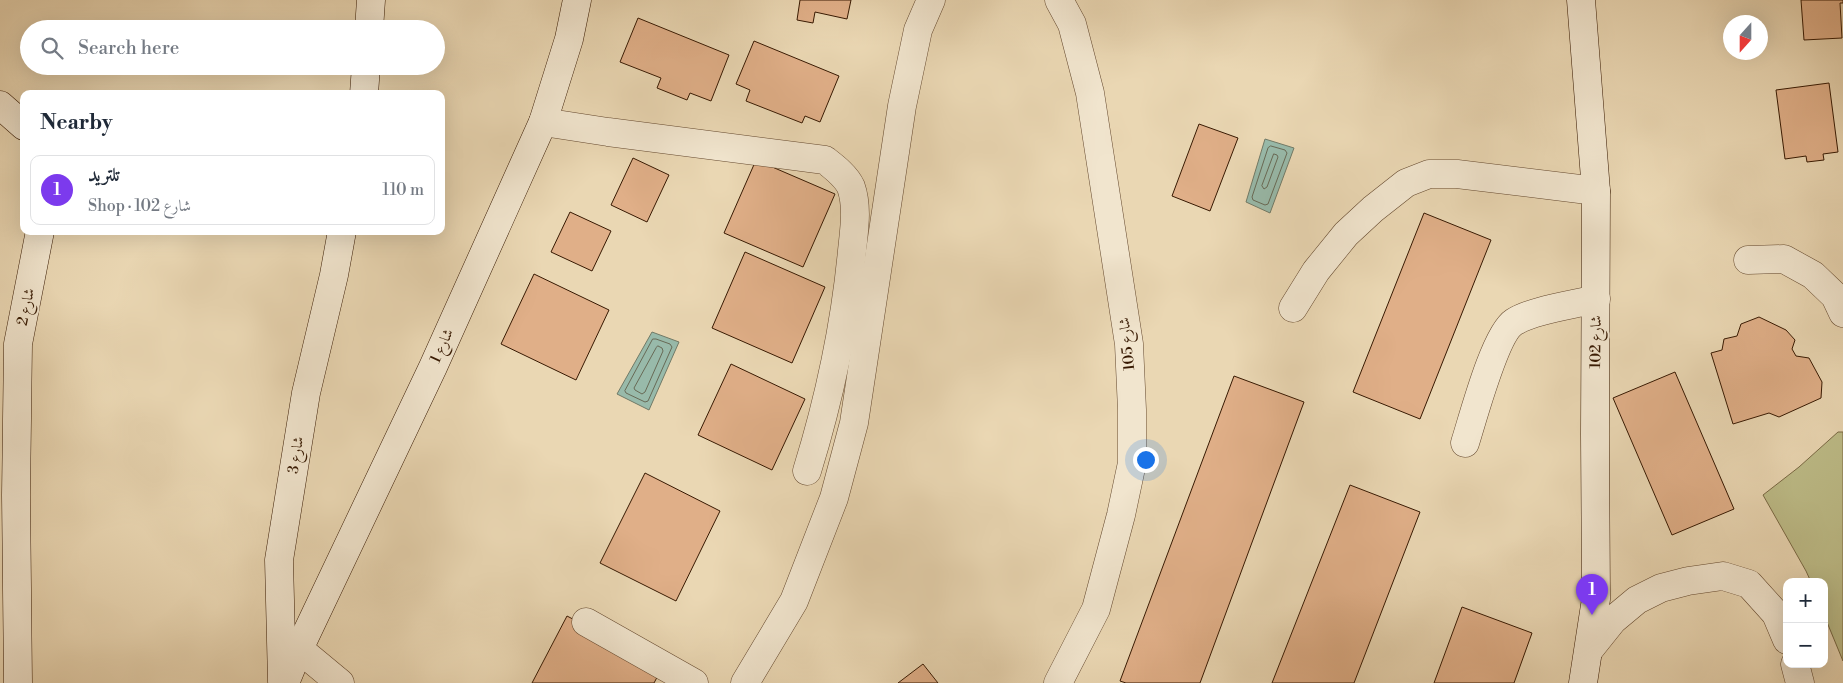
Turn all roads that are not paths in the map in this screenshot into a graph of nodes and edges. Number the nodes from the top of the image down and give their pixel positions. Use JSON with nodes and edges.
{"nodes":[{"id":1,"x":371,"y":0,"type":"edge"},
{"id":2,"x":577,"y":0,"type":"edge"},
{"id":3,"x":931,"y":0,"type":"edge"},
{"id":4,"x":1059,"y":0,"type":"edge"},
{"id":5,"x":1580,"y":0,"type":"edge"},
{"id":6,"x":369,"y":20,"type":"edge"},
{"id":7,"x":365,"y":75,"type":"edge"},
{"id":8,"x":364,"y":90,"type":"edge"},
{"id":9,"x":0,"y":105,"type":"edge"},
{"id":10,"x":20,"y":122,"type":"edge"},
{"id":11,"x":543,"y":122,"type":"junction"},
{"id":12,"x":1596,"y":191,"type":"junction"},
{"id":13,"x":40,"y":235,"type":"edge"},
{"id":14,"x":341,"y":235,"type":"edge"},
{"id":15,"x":1748,"y":260,"type":"dead end"},
{"id":16,"x":1596,"y":299,"type":"junction"},
{"id":17,"x":1292,"y":308,"type":"dead end"},
{"id":18,"x":1843,"y":313,"type":"edge"},
{"id":19,"x":1465,"y":442,"type":"dead end"},
{"id":20,"x":807,"y":471,"type":"dead end"},
{"id":21,"x":586,"y":622,"type":"dead end"},
{"id":22,"x":1783,"y":631,"type":"edge"},
{"id":23,"x":299,"y":649,"type":"junction"},
{"id":24,"x":1589,"y":650,"type":"junction"},
{"id":25,"x":1796,"y":668,"type":"edge"},
{"id":26,"x":18,"y":683,"type":"edge"},
{"id":27,"x":283,"y":683,"type":"edge"},
{"id":28,"x":340,"y":683,"type":"edge"},
{"id":29,"x":694,"y":683,"type":"edge"},
{"id":30,"x":745,"y":683,"type":"edge"},
{"id":31,"x":1058,"y":683,"type":"edge"},
{"id":32,"x":1583,"y":683,"type":"edge"},
{"id":33,"x":1800,"y":683,"type":"edge"}],
"edges":[{"from":1,"to":6,"type":"street"},
{"from":2,"to":11,"type":"street","name":"شارع 1"},
{"from":3,"to":30,"type":"street"},
{"from":4,"to":31,"type":"street","name":"شارع 105"},
{"from":5,"to":12,"type":"street","name":"شارع 102"},
{"from":7,"to":8,"type":"street"},
{"from":9,"to":10,"type":"street"},
{"from":11,"to":20,"type":"street"},
{"from":11,"to":23,"type":"street","name":"شارع 1"},
{"from":12,"to":16,"type":"street","name":"شارع 102"},
{"from":12,"to":17,"type":"street"},
{"from":13,"to":26,"type":"street","name":"شارع 2"},
{"from":14,"to":27,"type":"street","name":"شارع 3"},
{"from":15,"to":18,"type":"street"},
{"from":16,"to":19,"type":"street"},
{"from":16,"to":24,"type":"street","name":"شارع 102"},
{"from":21,"to":29,"type":"street"},
{"from":22,"to":24,"type":"street"},
{"from":23,"to":27,"type":"street","name":"شارع 1"},
{"from":23,"to":28,"type":"street"},
{"from":24,"to":32,"type":"street","name":"شارع 102"},
{"from":25,"to":33,"type":"street"}]}
